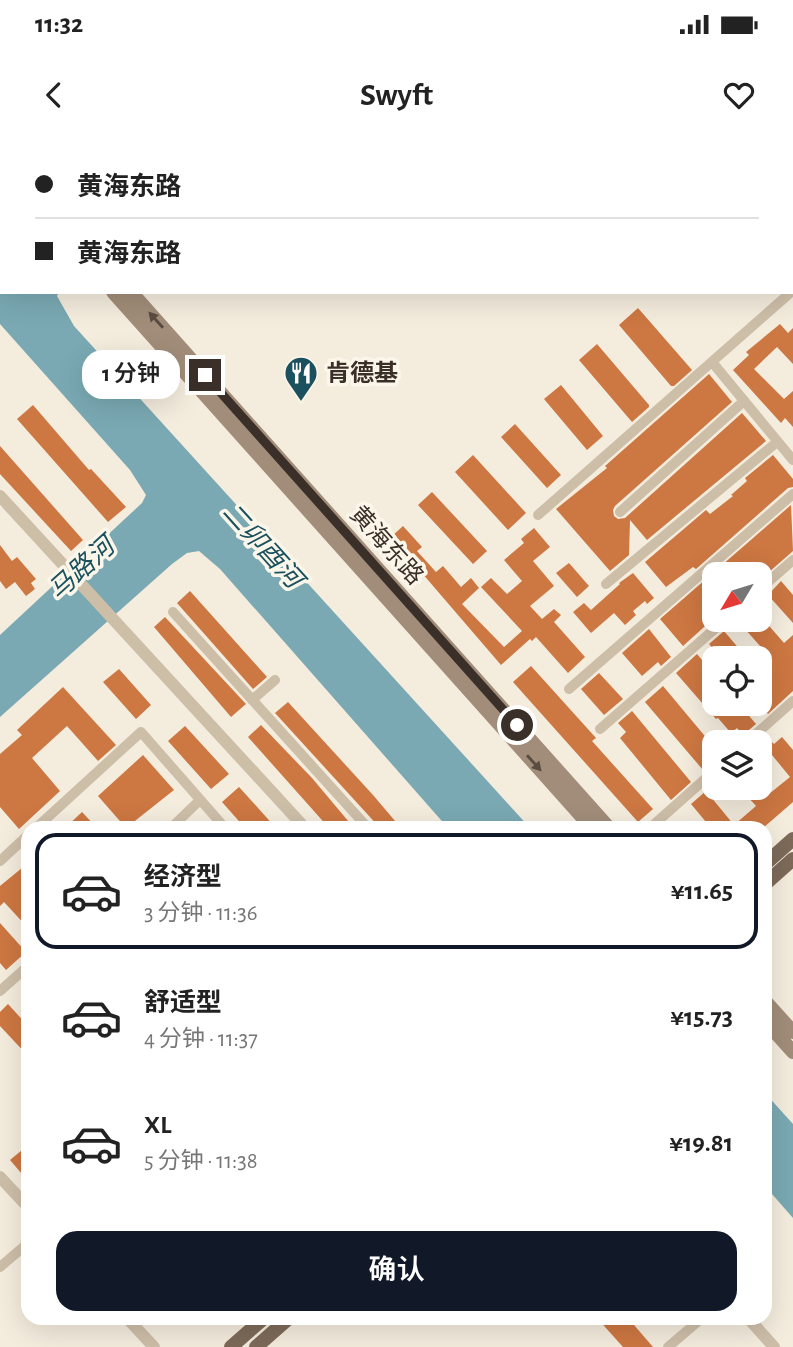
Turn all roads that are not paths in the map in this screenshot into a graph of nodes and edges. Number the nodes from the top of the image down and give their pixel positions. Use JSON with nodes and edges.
{"nodes":[{"id":1,"x":115,"y":294,"type":"edge"},
{"id":2,"x":133,"y":294,"type":"edge"},
{"id":3,"x":789,"y":294,"type":"edge"},
{"id":4,"x":712,"y":362,"type":"junction"},
{"id":5,"x":744,"y":401,"type":"junction"},
{"id":6,"x":776,"y":442,"type":"junction"},
{"id":7,"x":793,"y":460,"type":"edge"},
{"id":8,"x":793,"y":494,"type":"edge"},
{"id":9,"x":0,"y":496,"type":"edge"},
{"id":10,"x":620,"y":512,"type":"dead end"},
{"id":11,"x":538,"y":514,"type":"dead end"},
{"id":12,"x":793,"y":560,"type":"edge"},
{"id":13,"x":772,"y":578,"type":"edge"},
{"id":14,"x":606,"y":584,"type":"dead end"},
{"id":15,"x":173,"y":612,"type":"dead end"},
{"id":16,"x":711,"y":632,"type":"edge"},
{"id":17,"x":275,"y":680,"type":"dead end"},
{"id":18,"x":569,"y":689,"type":"dead end"},
{"id":19,"x":252,"y":700,"type":"junction"},
{"id":20,"x":793,"y":701,"type":"edge"},
{"id":21,"x":600,"y":729,"type":"dead end"},
{"id":22,"x":760,"y":730,"type":"edge"},
{"id":23,"x":702,"y":782,"type":"edge"},
{"id":24,"x":200,"y":800,"type":"junction"},
{"id":25,"x":44,"y":821,"type":"edge"},
{"id":26,"x":178,"y":821,"type":"edge"},
{"id":27,"x":219,"y":821,"type":"edge"},
{"id":28,"x":299,"y":821,"type":"edge"},
{"id":29,"x":362,"y":821,"type":"edge"},
{"id":30,"x":586,"y":821,"type":"edge"},
{"id":31,"x":603,"y":821,"type":"edge"},
{"id":32,"x":658,"y":821,"type":"edge"},
{"id":33,"x":793,"y":839,"type":"edge"},
{"id":34,"x":21,"y":842,"type":"edge"},
{"id":35,"x":772,"y":858,"type":"edge"},
{"id":36,"x":793,"y":859,"type":"edge"},
{"id":37,"x":0,"y":861,"type":"edge"},
{"id":38,"x":772,"y":878,"type":"edge"},
{"id":39,"x":21,"y":972,"type":"edge"},
{"id":40,"x":0,"y":991,"type":"edge"},
{"id":41,"x":772,"y":1009,"type":"edge"},
{"id":42,"x":772,"y":1029,"type":"edge"},
{"id":43,"x":793,"y":1032,"type":"edge"},
{"id":44,"x":793,"y":1052,"type":"edge"},
{"id":45,"x":0,"y":1177,"type":"edge"},
{"id":46,"x":21,"y":1200,"type":"edge"},
{"id":47,"x":21,"y":1248,"type":"edge"},
{"id":48,"x":0,"y":1267,"type":"edge"},
{"id":49,"x":134,"y":1325,"type":"edge"},
{"id":50,"x":256,"y":1325,"type":"edge"},
{"id":51,"x":281,"y":1325,"type":"edge"},
{"id":52,"x":694,"y":1325,"type":"edge"},
{"id":53,"x":754,"y":1325,"type":"edge"},
{"id":54,"x":154,"y":1347,"type":"edge"},
{"id":55,"x":231,"y":1347,"type":"edge"},
{"id":56,"x":256,"y":1347,"type":"edge"},
{"id":57,"x":668,"y":1347,"type":"edge"},
{"id":58,"x":774,"y":1347,"type":"edge"}],
"edges":[{"from":1,"to":30,"type":"main road","name":"黄海东路","one_way":true},
{"from":31,"to":2,"type":"main road","name":"黄海东路","one_way":true},
{"from":3,"to":4,"type":"street"},
{"from":4,"to":5,"type":"street"},
{"from":4,"to":11,"type":"street"},
{"from":5,"to":6,"type":"street"},
{"from":5,"to":10,"type":"street"},
{"from":6,"to":7,"type":"street"},
{"from":6,"to":14,"type":"street"},
{"from":8,"to":18,"type":"street"},
{"from":9,"to":28,"type":"street"},
{"from":12,"to":13,"type":"street"},
{"from":15,"to":19,"type":"street"},
{"from":16,"to":21,"type":"street"},
{"from":17,"to":19,"type":"street"},
{"from":19,"to":29,"type":"street"},
{"from":20,"to":22,"type":"street"},
{"from":23,"to":32,"type":"street"},
{"from":24,"to":25,"type":"street"},
{"from":24,"to":26,"type":"street"},
{"from":24,"to":27,"type":"street"},
{"from":33,"to":35,"type":"main road"},
{"from":34,"to":37,"type":"street"},
{"from":36,"to":38,"type":"main road"},
{"from":39,"to":40,"type":"street"},
{"from":41,"to":43,"type":"main road"},
{"from":42,"to":44,"type":"main road"},
{"from":45,"to":46,"type":"street"},
{"from":47,"to":48,"type":"street"},
{"from":49,"to":54,"type":"street"},
{"from":50,"to":55,"type":"main road"},
{"from":51,"to":56,"type":"main road"},
{"from":52,"to":57,"type":"street"},
{"from":53,"to":58,"type":"street"}]}
